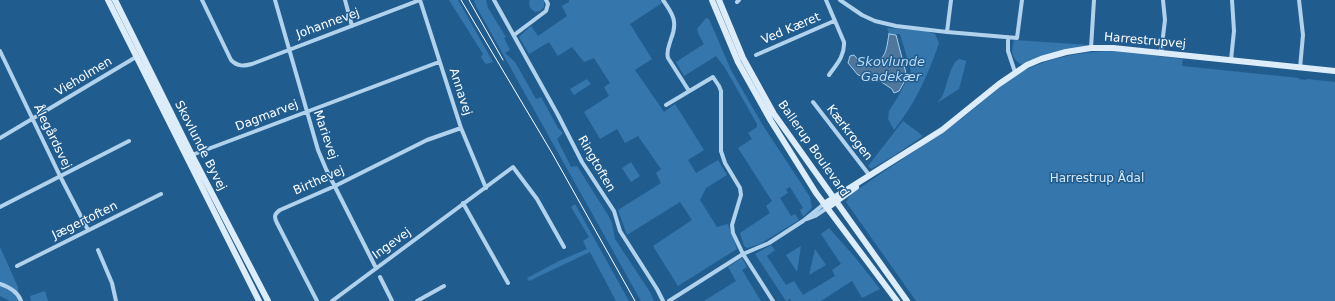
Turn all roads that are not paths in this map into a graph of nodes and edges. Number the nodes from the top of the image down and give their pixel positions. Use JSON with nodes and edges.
{"nodes":[{"id":1,"x":108,"y":0,"type":"edge"},
{"id":2,"x":115,"y":0,"type":"edge"},
{"id":3,"x":202,"y":0,"type":"edge"},
{"id":4,"x":275,"y":0,"type":"edge"},
{"id":5,"x":345,"y":0,"type":"edge"},
{"id":6,"x":420,"y":0,"type":"edge"},
{"id":7,"x":494,"y":0,"type":"edge"},
{"id":8,"x":546,"y":0,"type":"edge"},
{"id":9,"x":663,"y":0,"type":"edge"},
{"id":10,"x":712,"y":0,"type":"edge"},
{"id":11,"x":719,"y":0,"type":"edge"},
{"id":12,"x":826,"y":0,"type":"edge"},
{"id":13,"x":841,"y":0,"type":"edge"},
{"id":14,"x":951,"y":0,"type":"edge"},
{"id":15,"x":1022,"y":0,"type":"edge"},
{"id":16,"x":1094,"y":0,"type":"edge"},
{"id":17,"x":1163,"y":0,"type":"edge"},
{"id":18,"x":1232,"y":0,"type":"edge"},
{"id":19,"x":1299,"y":0,"type":"edge"},
{"id":20,"x":834,"y":21,"type":"junction"},
{"id":21,"x":352,"y":26,"type":"junction"},
{"id":22,"x":947,"y":32,"type":"junction"},
{"id":23,"x":514,"y":35,"type":"junction"},
{"id":24,"x":1008,"y":37,"type":"junction"},
{"id":25,"x":1091,"y":48,"type":"junction"},
{"id":26,"x":289,"y":50,"type":"junction"},
{"id":27,"x":0,"y":52,"type":"edge"},
{"id":28,"x":1161,"y":53,"type":"junction"},
{"id":29,"x":756,"y":55,"type":"dead end"},
{"id":30,"x":136,"y":57,"type":"junction"},
{"id":31,"x":1231,"y":60,"type":"junction"},
{"id":32,"x":439,"y":62,"type":"junction"},
{"id":33,"x":1300,"y":68,"type":"junction"},
{"id":34,"x":1015,"y":72,"type":"junction"},
{"id":35,"x":1335,"y":72,"type":"edge"},
{"id":36,"x":829,"y":75,"type":"dead end"},
{"id":37,"x":689,"y":91,"type":"junction"},
{"id":38,"x":813,"y":102,"type":"dead end"},
{"id":39,"x":666,"y":105,"type":"dead end"},
{"id":40,"x":306,"y":112,"type":"junction"},
{"id":41,"x":32,"y":119,"type":"junction"},
{"id":42,"x":461,"y":128,"type":"junction"},
{"id":43,"x":0,"y":138,"type":"edge"},
{"id":44,"x":129,"y":141,"type":"dead end"},
{"id":45,"x":192,"y":155,"type":"junction"},
{"id":46,"x":60,"y":176,"type":"junction"},
{"id":47,"x":870,"y":176,"type":"junction"},
{"id":48,"x":335,"y":186,"type":"junction"},
{"id":49,"x":486,"y":188,"type":"junction"},
{"id":50,"x":161,"y":194,"type":"dead end"},
{"id":51,"x":834,"y":200,"type":"junction"},
{"id":52,"x":464,"y":203,"type":"junction"},
{"id":53,"x":826,"y":206,"type":"junction"},
{"id":54,"x":0,"y":207,"type":"edge"},
{"id":55,"x":88,"y":230,"type":"junction"},
{"id":56,"x":564,"y":248,"type":"dead end"},
{"id":57,"x":98,"y":250,"type":"dead end"},
{"id":58,"x":743,"y":254,"type":"junction"},
{"id":59,"x":17,"y":266,"type":"dead end"},
{"id":60,"x":376,"y":268,"type":"junction"},
{"id":61,"x":380,"y":277,"type":"dead end"},
{"id":62,"x":508,"y":283,"type":"dead end"},
{"id":63,"x":0,"y":284,"type":"edge"},
{"id":64,"x":444,"y":286,"type":"dead end"},
{"id":65,"x":22,"y":301,"type":"edge"},
{"id":66,"x":116,"y":301,"type":"edge"},
{"id":67,"x":259,"y":301,"type":"edge"},
{"id":68,"x":268,"y":301,"type":"edge"},
{"id":69,"x":317,"y":301,"type":"edge"},
{"id":70,"x":332,"y":301,"type":"edge"},
{"id":71,"x":392,"y":301,"type":"edge"},
{"id":72,"x":417,"y":301,"type":"edge"},
{"id":73,"x":663,"y":301,"type":"edge"},
{"id":74,"x":668,"y":301,"type":"edge"},
{"id":75,"x":773,"y":301,"type":"edge"},
{"id":76,"x":897,"y":301,"type":"edge"},
{"id":77,"x":907,"y":301,"type":"edge"}],
"edges":[{"from":1,"to":30,"type":"street","name":"Skovlunde Byvej"},
{"from":2,"to":45,"type":"street","name":"Skovlunde Byvej"},
{"from":3,"to":26,"type":"street","name":"Johannevej"},
{"from":4,"to":26,"type":"street","name":"Marievej"},
{"from":5,"to":21,"type":"street"},
{"from":6,"to":21,"type":"street","name":"Johannevej"},
{"from":6,"to":32,"type":"street","name":"Annavej"},
{"from":7,"to":23,"type":"street","name":"Ringtoften"},
{"from":8,"to":23,"type":"street"},
{"from":9,"to":37,"type":"street"},
{"from":10,"to":53,"type":"street","name":"Ballerup Boulevard"},
{"from":11,"to":51,"type":"street","name":"Ballerup Boulevard"},
{"from":12,"to":20,"type":"street","name":"Ved Kæret"},
{"from":13,"to":22,"type":"street"},
{"from":14,"to":22,"type":"street"},
{"from":15,"to":24,"type":"street"},
{"from":16,"to":25,"type":"street"},
{"from":17,"to":28,"type":"street"},
{"from":18,"to":31,"type":"street"},
{"from":19,"to":33,"type":"street"},
{"from":20,"to":29,"type":"street","name":"Ved Kæret"},
{"from":20,"to":36,"type":"street","name":"Ved Kæret"},
{"from":21,"to":26,"type":"street","name":"Johannevej"},
{"from":22,"to":24,"type":"street"},
{"from":23,"to":73,"type":"street","name":"Ringtoften"},
{"from":24,"to":34,"type":"street"},
{"from":25,"to":28,"type":"street","name":"Harrestrupvej"},
{"from":25,"to":34,"type":"street","name":"Harrestrupvej"},
{"from":26,"to":40,"type":"street","name":"Marievej"},
{"from":27,"to":41,"type":"street","name":"Ålegårdsvej"},
{"from":28,"to":31,"type":"street","name":"Harrestrupvej"},
{"from":30,"to":41,"type":"street","name":"Vieholmen"},
{"from":30,"to":67,"type":"street","name":"Skovlunde Byvej"},
{"from":31,"to":33,"type":"street","name":"Harrestrupvej"},
{"from":32,"to":40,"type":"street","name":"Dagmarvej"},
{"from":32,"to":42,"type":"street","name":"Annavej"},
{"from":33,"to":35,"type":"street","name":"Harrestrupvej"},
{"from":34,"to":47,"type":"street","name":"Harrestrupvej"},
{"from":37,"to":39,"type":"street"},
{"from":37,"to":58,"type":"street"},
{"from":38,"to":47,"type":"street","name":"Kærkrogen"},
{"from":40,"to":45,"type":"street","name":"Dagmarvej"},
{"from":40,"to":48,"type":"street","name":"Marievej"},
{"from":41,"to":43,"type":"street","name":"Vieholmen"},
{"from":41,"to":46,"type":"street","name":"Ålegårdsvej"},
{"from":42,"to":48,"type":"street","name":"Birthevej"},
{"from":42,"to":49,"type":"street","name":"Annavej"},
{"from":44,"to":46,"type":"street"},
{"from":45,"to":68,"type":"street","name":"Skovlunde Byvej"},
{"from":46,"to":54,"type":"street"},
{"from":46,"to":55,"type":"street","name":"Ålegårdsvej"},
{"from":47,"to":51,"type":"street","name":"Harrestrupvej"},
{"from":48,"to":60,"type":"street","name":"Marievej"},
{"from":48,"to":69,"type":"street","name":"Birthevej"},
{"from":49,"to":52,"type":"street","name":"Ingevej"},
{"from":49,"to":56,"type":"street","name":"Ingevej"},
{"from":50,"to":55,"type":"street","name":"Jægertoften"},
{"from":51,"to":53,"type":"street","name":"Harrestrupvej"},
{"from":51,"to":77,"type":"street","name":"Ballerup Boulevard"},
{"from":52,"to":60,"type":"street","name":"Ingevej"},
{"from":52,"to":62,"type":"street"},
{"from":53,"to":58,"type":"street"},
{"from":53,"to":76,"type":"street","name":"Ballerup Boulevard"},
{"from":55,"to":59,"type":"street","name":"Jægertoften"},
{"from":57,"to":66,"type":"street"},
{"from":58,"to":74,"type":"street"},
{"from":58,"to":75,"type":"street"},
{"from":60,"to":70,"type":"street","name":"Ingevej"},
{"from":61,"to":71,"type":"street"},
{"from":63,"to":65,"type":"street"},
{"from":64,"to":72,"type":"street"}]}
